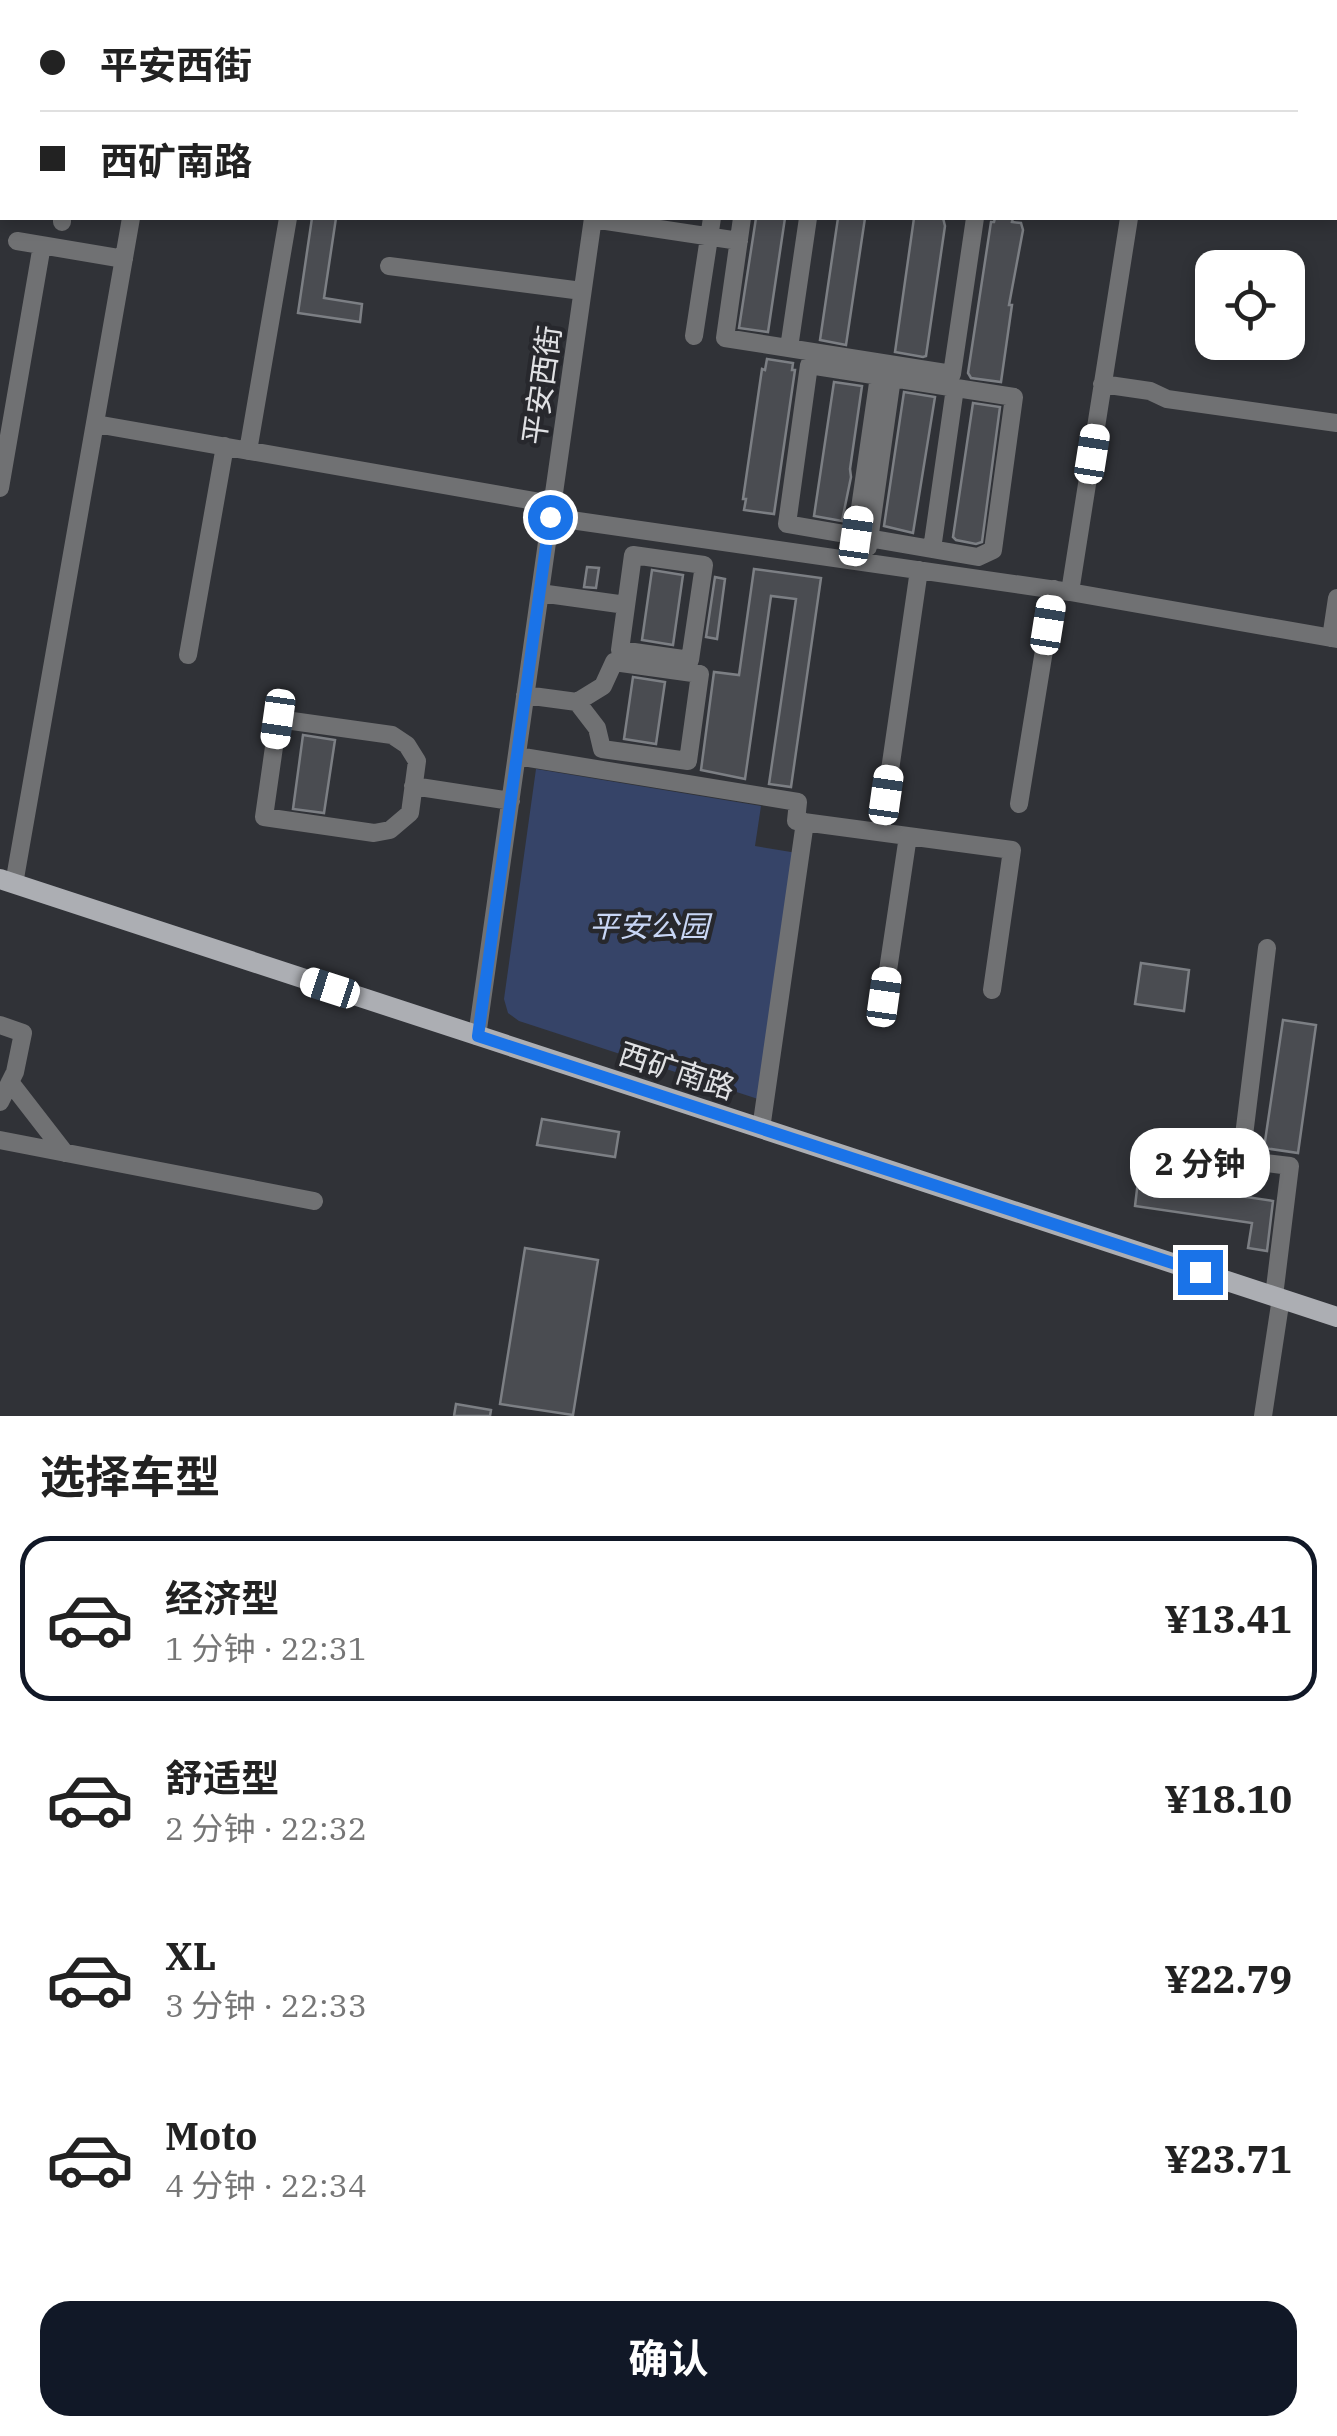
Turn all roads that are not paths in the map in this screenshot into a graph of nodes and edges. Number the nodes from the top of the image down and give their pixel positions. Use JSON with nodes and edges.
{"nodes":[{"id":1,"x":132,"y":220,"type":"edge"},
{"id":2,"x":288,"y":220,"type":"edge"},
{"id":3,"x":593,"y":220,"type":"edge"},
{"id":4,"x":619,"y":220,"type":"edge"},
{"id":5,"x":742,"y":220,"type":"edge"},
{"id":6,"x":808,"y":220,"type":"edge"},
{"id":7,"x":975,"y":220,"type":"edge"},
{"id":8,"x":1128,"y":220,"type":"edge"},
{"id":9,"x":710,"y":227,"type":"edge"},
{"id":10,"x":739,"y":240,"type":"junction"},
{"id":11,"x":17,"y":241,"type":"dead end"},
{"id":12,"x":42,"y":246,"type":"junction"},
{"id":13,"x":124,"y":260,"type":"junction"},
{"id":14,"x":389,"y":266,"type":"dead end"},
{"id":15,"x":582,"y":292,"type":"junction"},
{"id":16,"x":694,"y":336,"type":"dead end"},
{"id":17,"x":789,"y":348,"type":"junction"},
{"id":18,"x":886,"y":377,"type":"junction"},
{"id":19,"x":1102,"y":384,"type":"junction"},
{"id":20,"x":955,"y":388,"type":"junction"},
{"id":21,"x":1337,"y":423,"type":"edge"},
{"id":22,"x":96,"y":424,"type":"junction"},
{"id":23,"x":224,"y":446,"type":"junction"},
{"id":24,"x":248,"y":451,"type":"junction"},
{"id":25,"x":0,"y":488,"type":"edge"},
{"id":26,"x":551,"y":510,"type":"junction"},
{"id":27,"x":863,"y":537,"type":"junction"},
{"id":28,"x":932,"y":549,"type":"junction"},
{"id":29,"x":866,"y":562,"type":"junction"},
{"id":30,"x":919,"y":570,"type":"junction"},
{"id":31,"x":1062,"y":591,"type":"junction"},
{"id":32,"x":540,"y":593,"type":"junction"},
{"id":33,"x":1337,"y":598,"type":"edge"},
{"id":34,"x":626,"y":605,"type":"junction"},
{"id":35,"x":1334,"y":639,"type":"edge"},
{"id":36,"x":188,"y":655,"type":"dead end"},
{"id":37,"x":526,"y":695,"type":"junction"},
{"id":38,"x":576,"y":702,"type":"junction"},
{"id":39,"x":517,"y":756,"type":"junction"},
{"id":40,"x":414,"y":786,"type":"junction"},
{"id":41,"x":510,"y":801,"type":"junction"},
{"id":42,"x":1019,"y":804,"type":"dead end"},
{"id":43,"x":805,"y":822,"type":"junction"},
{"id":44,"x":881,"y":832,"type":"junction"},
{"id":45,"x":908,"y":836,"type":"junction"},
{"id":46,"x":7,"y":881,"type":"edge"},
{"id":47,"x":1267,"y":948,"type":"dead end"},
{"id":48,"x":992,"y":990,"type":"dead end"},
{"id":49,"x":884,"y":997,"type":"dead end"},
{"id":50,"x":0,"y":1025,"type":"edge"},
{"id":51,"x":478,"y":1036,"type":"junction"},
{"id":52,"x":10,"y":1082,"type":"junction"},
{"id":53,"x":0,"y":1102,"type":"edge"},
{"id":54,"x":761,"y":1129,"type":"junction"},
{"id":55,"x":0,"y":1140,"type":"edge"},
{"id":56,"x":66,"y":1153,"type":"junction"},
{"id":57,"x":314,"y":1202,"type":"dead end"},
{"id":58,"x":1278,"y":1297,"type":"junction"},
{"id":59,"x":1337,"y":1316,"type":"edge"},
{"id":60,"x":1263,"y":1416,"type":"edge"}],
"edges":[{"from":1,"to":13,"type":"street"},
{"from":2,"to":24,"type":"street"},
{"from":3,"to":15,"type":"street","name":"平安西街"},
{"from":4,"to":9,"type":"street"},
{"from":5,"to":10,"type":"street"},
{"from":6,"to":17,"type":"street"},
{"from":7,"to":17,"type":"street"},
{"from":8,"to":19,"type":"street"},
{"from":9,"to":10,"type":"street"},
{"from":9,"to":16,"type":"street"},
{"from":10,"to":17,"type":"street"},
{"from":11,"to":12,"type":"street"},
{"from":12,"to":13,"type":"street"},
{"from":12,"to":25,"type":"street"},
{"from":13,"to":22,"type":"street"},
{"from":14,"to":15,"type":"street"},
{"from":15,"to":26,"type":"street","name":"平安西街"},
{"from":18,"to":20,"type":"street"},
{"from":18,"to":27,"type":"street"},
{"from":18,"to":27,"type":"street"},
{"from":19,"to":21,"type":"street"},
{"from":19,"to":31,"type":"street"},
{"from":20,"to":28,"type":"street"},
{"from":20,"to":28,"type":"street"},
{"from":22,"to":23,"type":"street"},
{"from":22,"to":46,"type":"street"},
{"from":23,"to":24,"type":"street"},
{"from":23,"to":36,"type":"street"},
{"from":24,"to":26,"type":"street"},
{"from":26,"to":29,"type":"street"},
{"from":26,"to":32,"type":"street","name":"平安西街"},
{"from":27,"to":28,"type":"street"},
{"from":27,"to":29,"type":"street"},
{"from":29,"to":30,"type":"street"},
{"from":30,"to":31,"type":"street"},
{"from":30,"to":44,"type":"street"},
{"from":31,"to":35,"type":"street"},
{"from":31,"to":42,"type":"street"},
{"from":32,"to":34,"type":"street"},
{"from":32,"to":37,"type":"street","name":"平安西街"},
{"from":33,"to":35,"type":"street"},
{"from":34,"to":34,"type":"street"},
{"from":37,"to":38,"type":"street"},
{"from":37,"to":39,"type":"street","name":"平安西街"},
{"from":38,"to":38,"type":"street"},
{"from":39,"to":41,"type":"street","name":"平安西街"},
{"from":39,"to":43,"type":"street"},
{"from":40,"to":40,"type":"street"},
{"from":40,"to":41,"type":"street"},
{"from":41,"to":51,"type":"street","name":"平安西街"},
{"from":43,"to":44,"type":"street"},
{"from":43,"to":54,"type":"street"},
{"from":44,"to":45,"type":"street"},
{"from":45,"to":48,"type":"street"},
{"from":45,"to":49,"type":"street"},
{"from":46,"to":51,"type":"main road","name":"西矿南路"},
{"from":47,"to":58,"type":"street"},
{"from":50,"to":52,"type":"street"},
{"from":51,"to":54,"type":"main road","name":"西矿南路"},
{"from":52,"to":53,"type":"street"},
{"from":52,"to":56,"type":"street"},
{"from":54,"to":58,"type":"main road","name":"西矿南路"},
{"from":55,"to":56,"type":"street"},
{"from":56,"to":57,"type":"street"},
{"from":58,"to":59,"type":"main road","name":"西矿南路"},
{"from":58,"to":60,"type":"street"}]}
